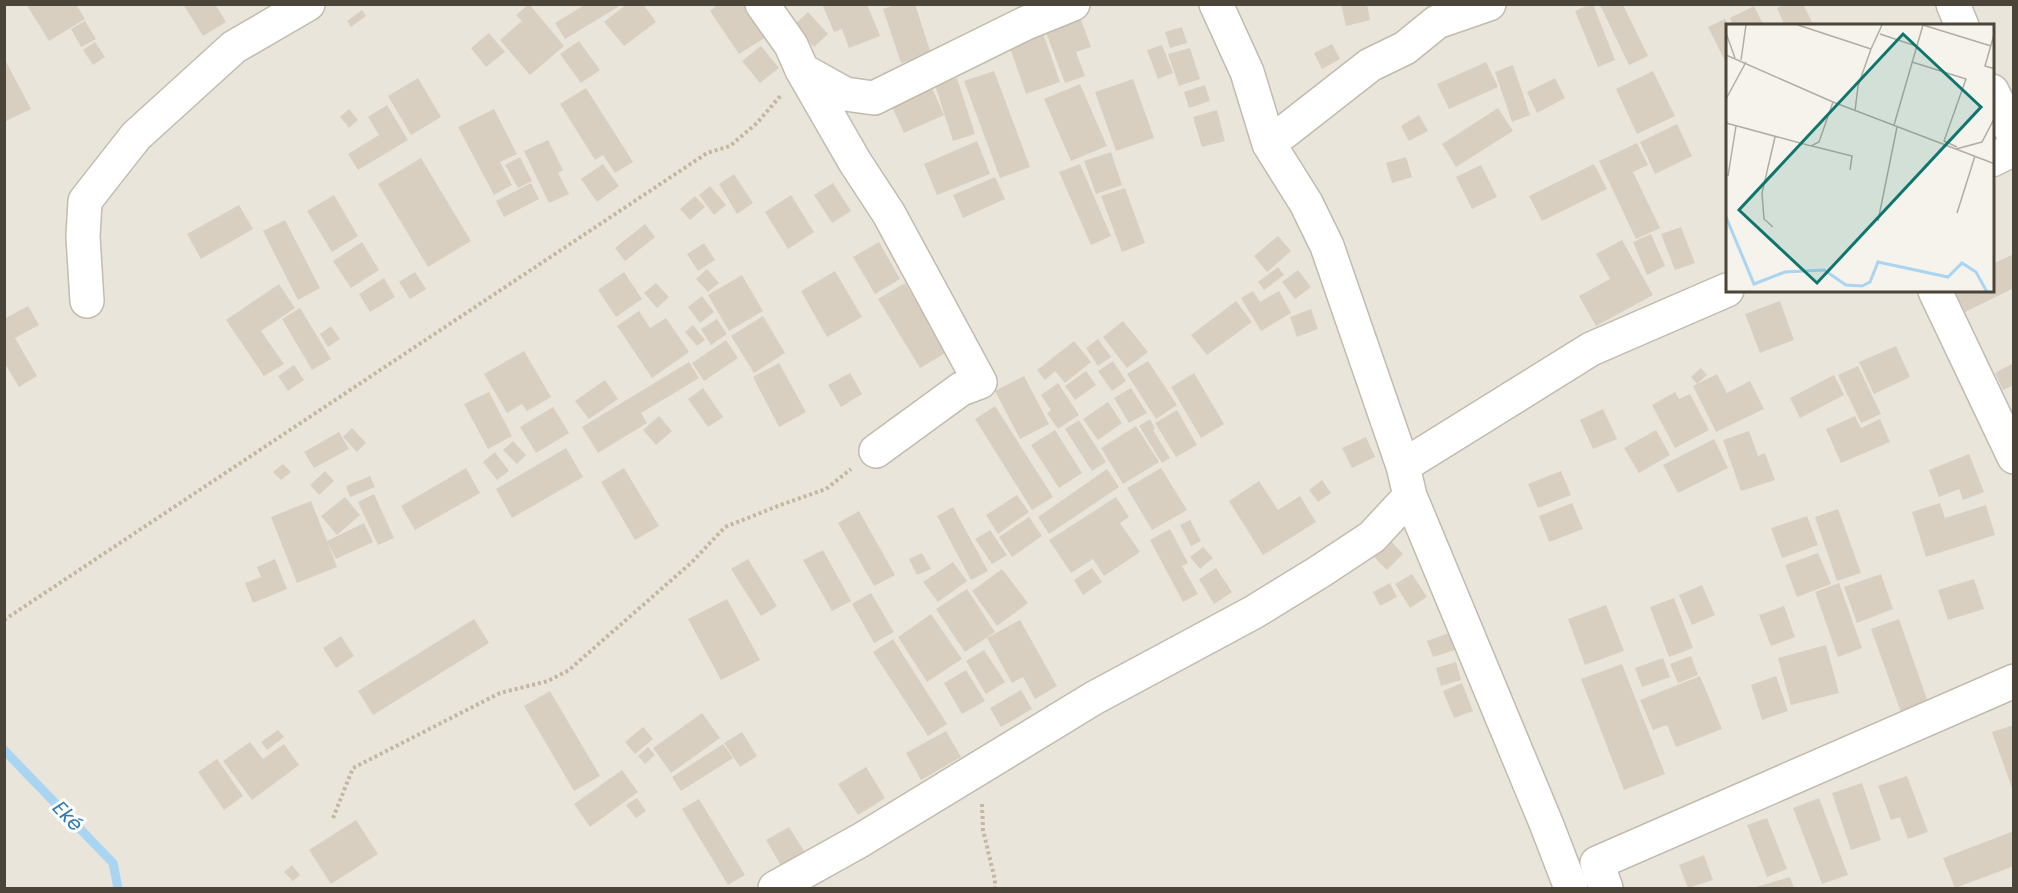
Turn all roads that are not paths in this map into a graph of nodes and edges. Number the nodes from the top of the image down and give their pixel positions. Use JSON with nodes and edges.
{"nodes":[{"id":1,"x":308,"y":4,"type":"edge"},
{"id":2,"x":762,"y":4,"type":"edge"},
{"id":3,"x":1073,"y":4,"type":"edge"},
{"id":4,"x":1215,"y":4,"type":"edge"},
{"id":5,"x":1489,"y":4,"type":"edge"},
{"id":6,"x":1953,"y":4,"type":"edge"},
{"id":7,"x":1961,"y":24,"type":"edge"},
{"id":8,"x":802,"y":70,"type":"junction"},
{"id":9,"x":1994,"y":95,"type":"edge"},
{"id":10,"x":2013,"y":136,"type":"edge"},
{"id":11,"x":1269,"y":144,"type":"junction"},
{"id":12,"x":2013,"y":149,"type":"edge"},
{"id":13,"x":1994,"y":159,"type":"edge"},
{"id":14,"x":1726,"y":290,"type":"edge"},
{"id":15,"x":1935,"y":292,"type":"edge"},
{"id":16,"x":87,"y":301,"type":"dead end"},
{"id":17,"x":876,"y":451,"type":"road end"},
{"id":18,"x":2013,"y":457,"type":"edge"},
{"id":19,"x":1407,"y":481,"type":"junction"},
{"id":20,"x":2013,"y":681,"type":"edge"},
{"id":21,"x":775,"y":888,"type":"edge"},
{"id":22,"x":1571,"y":888,"type":"edge"},
{"id":23,"x":1606,"y":888,"type":"edge"}],
"edges":[{"from":1,"to":16,"type":"street"},
{"from":2,"to":8,"type":"street"},
{"from":3,"to":8,"type":"street"},
{"from":4,"to":11,"type":"street"},
{"from":5,"to":11,"type":"street"},
{"from":6,"to":7,"type":"street"},
{"from":8,"to":17,"type":"street"},
{"from":9,"to":10,"type":"street"},
{"from":11,"to":19,"type":"street"},
{"from":12,"to":13,"type":"street"},
{"from":14,"to":19,"type":"street"},
{"from":15,"to":18,"type":"street"},
{"from":19,"to":21,"type":"street"},
{"from":19,"to":22,"type":"street"},
{"from":20,"to":23,"type":"street"}]}
